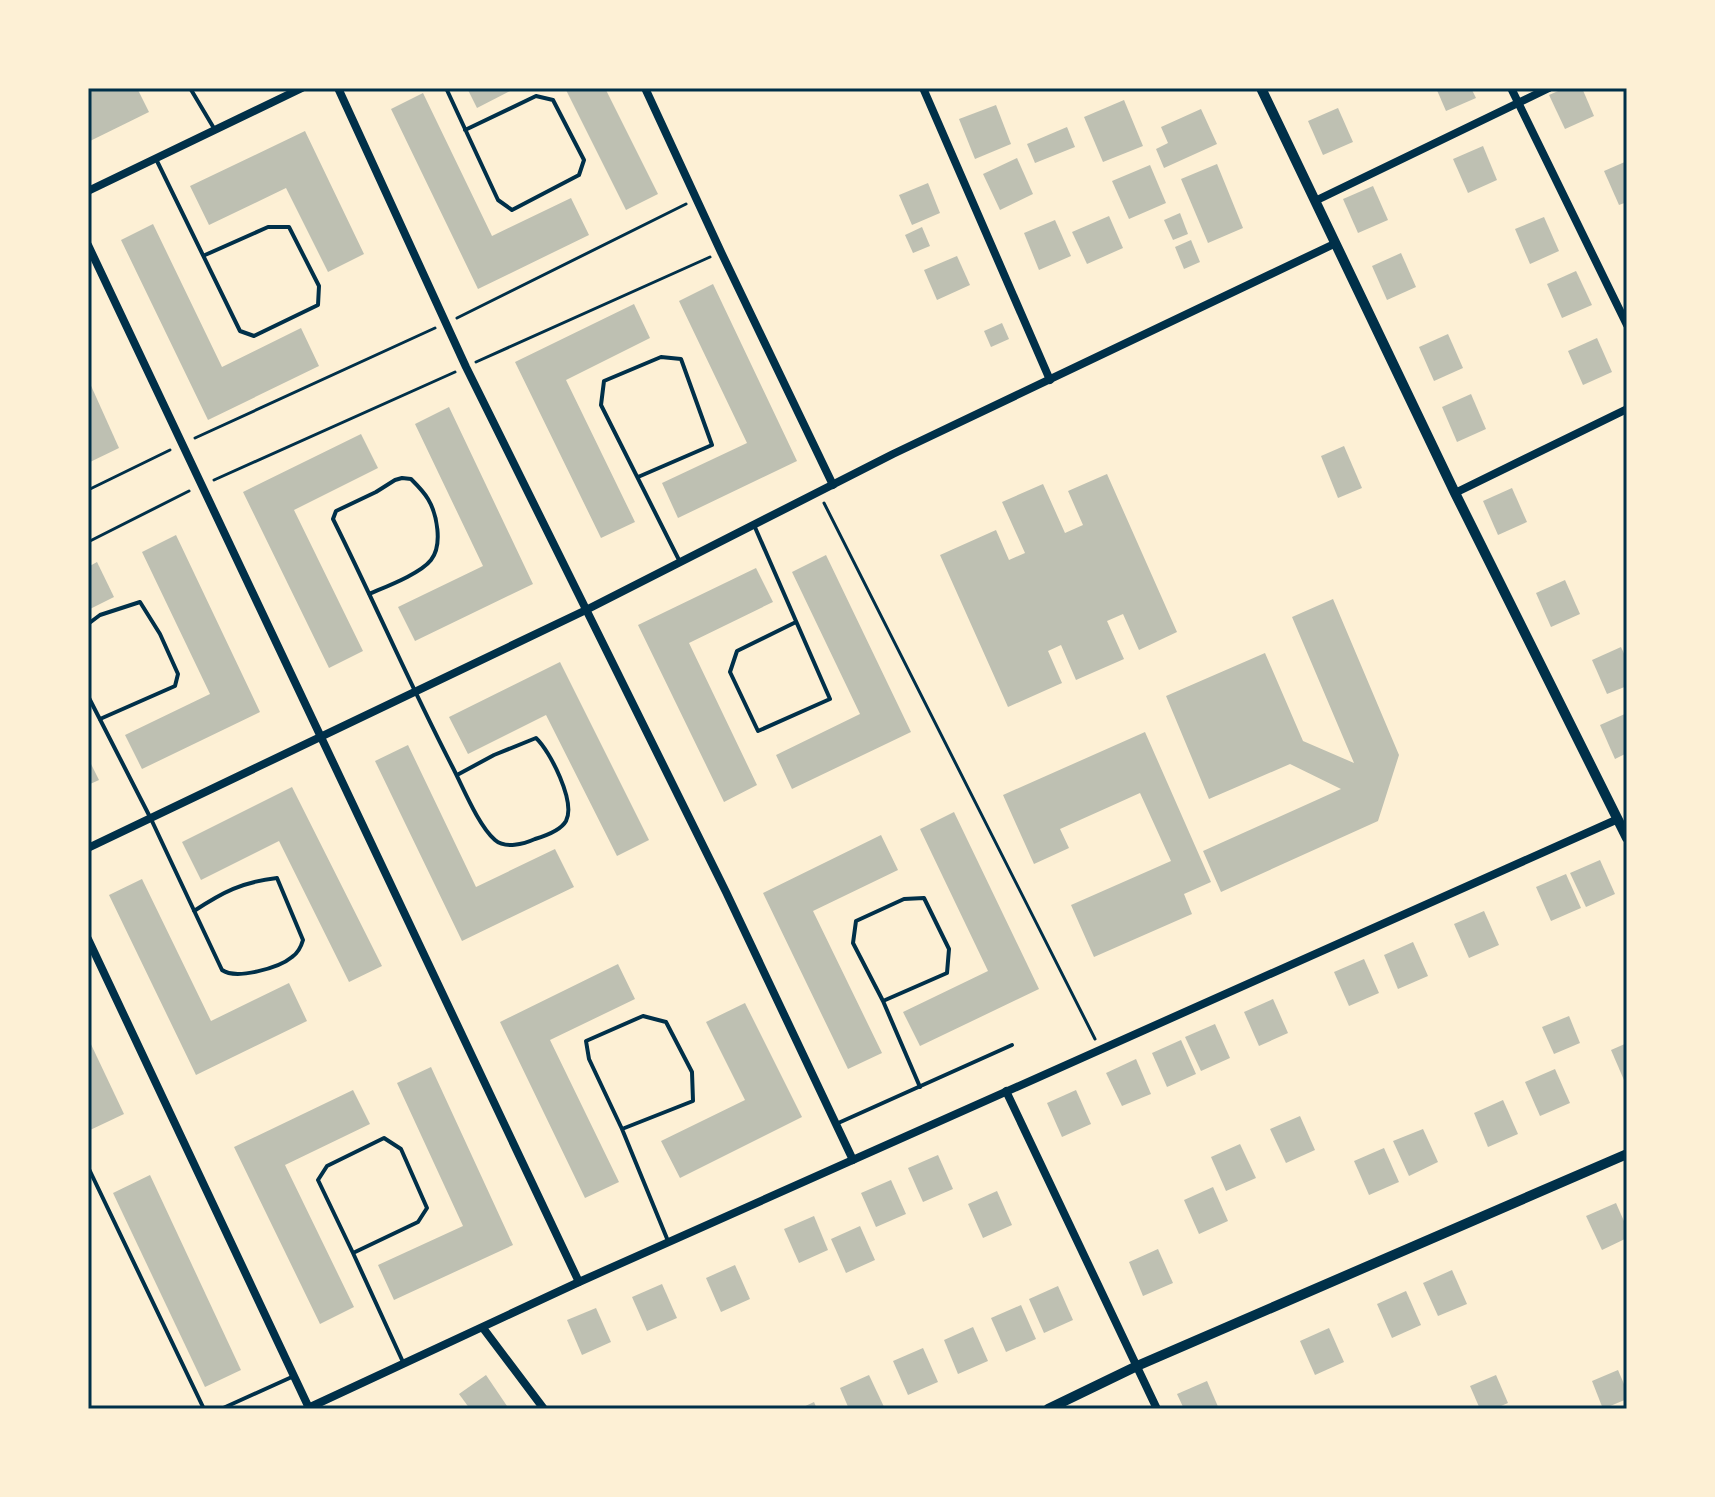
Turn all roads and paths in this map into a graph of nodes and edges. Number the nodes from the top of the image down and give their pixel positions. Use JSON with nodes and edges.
{"nodes":[{"id":1,"x":190,"y":88,"type":"edge"},
{"id":2,"x":302,"y":88,"type":"edge"},
{"id":3,"x":338,"y":88,"type":"edge"},
{"id":4,"x":446,"y":88,"type":"edge"},
{"id":5,"x":645,"y":88,"type":"edge"},
{"id":6,"x":923,"y":88,"type":"edge"},
{"id":7,"x":1261,"y":88,"type":"edge"},
{"id":8,"x":1511,"y":88,"type":"edge"},
{"id":9,"x":1549,"y":88,"type":"edge"},
{"id":10,"x":1518,"y":103,"type":"junction"},
{"id":11,"x":215,"y":130,"type":"junction"},
{"id":12,"x":465,"y":130,"type":"junction"},
{"id":13,"x":156,"y":159,"type":"junction"},
{"id":14,"x":88,"y":191,"type":"edge"},
{"id":15,"x":697,"y":199,"type":"junction"},
{"id":16,"x":1315,"y":201,"type":"junction"},
{"id":17,"x":1334,"y":244,"type":"junction"},
{"id":18,"x":88,"y":245,"type":"edge"},
{"id":19,"x":721,"y":252,"type":"junction"},
{"id":20,"x":205,"y":255,"type":"junction"},
{"id":21,"x":446,"y":323,"type":"junction"},
{"id":22,"x":1627,"y":325,"type":"edge"},
{"id":23,"x":466,"y":367,"type":"junction"},
{"id":24,"x":1050,"y":380,"type":"junction"},
{"id":25,"x":1627,"y":409,"type":"edge"},
{"id":26,"x":182,"y":443,"type":"junction"},
{"id":27,"x":638,"y":477,"type":"junction"},
{"id":28,"x":202,"y":485,"type":"junction"},
{"id":29,"x":833,"y":485,"type":"junction"},
{"id":30,"x":88,"y":490,"type":"edge"},
{"id":31,"x":819,"y":492,"type":"junction"},
{"id":32,"x":1455,"y":493,"type":"junction"},
{"id":33,"x":754,"y":525,"type":"junction"},
{"id":34,"x":88,"y":542,"type":"edge"},
{"id":35,"x":680,"y":562,"type":"junction"},
{"id":36,"x":369,"y":594,"type":"junction"},
{"id":37,"x":586,"y":610,"type":"junction"},
{"id":38,"x":796,"y":622,"type":"junction"},
{"id":39,"x":88,"y":624,"type":"edge"},
{"id":40,"x":414,"y":693,"type":"junction"},
{"id":41,"x":88,"y":696,"type":"edge"},
{"id":42,"x":100,"y":719,"type":"junction"},
{"id":43,"x":320,"y":736,"type":"junction"},
{"id":44,"x":457,"y":775,"type":"junction"},
{"id":45,"x":151,"y":819,"type":"junction"},
{"id":46,"x":1618,"y":819,"type":"junction"},
{"id":47,"x":1627,"y":838,"type":"edge"},
{"id":48,"x":88,"y":848,"type":"edge"},
{"id":49,"x":194,"y":911,"type":"junction"},
{"id":50,"x":88,"y":939,"type":"edge"},
{"id":51,"x":883,"y":1001,"type":"junction"},
{"id":52,"x":1012,"y":1045,"type":"dead end"},
{"id":53,"x":1101,"y":1049,"type":"junction"},
{"id":54,"x":920,"y":1087,"type":"junction"},
{"id":55,"x":1006,"y":1091,"type":"junction"},
{"id":56,"x":836,"y":1124,"type":"junction"},
{"id":57,"x":622,"y":1129,"type":"junction"},
{"id":58,"x":1627,"y":1154,"type":"edge"},
{"id":59,"x":853,"y":1160,"type":"junction"},
{"id":60,"x":88,"y":1167,"type":"edge"},
{"id":61,"x":669,"y":1243,"type":"junction"},
{"id":62,"x":353,"y":1253,"type":"junction"},
{"id":63,"x":579,"y":1282,"type":"junction"},
{"id":64,"x":483,"y":1328,"type":"junction"},
{"id":65,"x":404,"y":1364,"type":"junction"},
{"id":66,"x":1137,"y":1366,"type":"junction"},
{"id":67,"x":294,"y":1376,"type":"junction"},
{"id":68,"x":307,"y":1408,"type":"edge"},
{"id":69,"x":204,"y":1409,"type":"edge"},
{"id":70,"x":221,"y":1409,"type":"edge"},
{"id":71,"x":544,"y":1409,"type":"edge"},
{"id":72,"x":1048,"y":1409,"type":"edge"},
{"id":73,"x":1157,"y":1409,"type":"edge"}],
"edges":[{"from":1,"to":11,"type":"lane"},
{"from":2,"to":11,"type":"street"},
{"from":3,"to":21,"type":"street"},
{"from":4,"to":12,"type":"lane"},
{"from":5,"to":15,"type":"street"},
{"from":6,"to":24,"type":"street"},
{"from":7,"to":16,"type":"street"},
{"from":8,"to":10,"type":"street"},
{"from":9,"to":10,"type":"street"},
{"from":10,"to":16,"type":"street"},
{"from":10,"to":22,"type":"street"},
{"from":11,"to":13,"type":"street"},
{"from":12,"to":12,"type":"lane"},
{"from":13,"to":14,"type":"street"},
{"from":13,"to":20,"type":"lane"},
{"from":15,"to":19,"type":"street"},
{"from":15,"to":21,"type":"path"},
{"from":16,"to":17,"type":"street"},
{"from":17,"to":24,"type":"street"},
{"from":17,"to":32,"type":"street"},
{"from":18,"to":26,"type":"street"},
{"from":19,"to":23,"type":"path"},
{"from":19,"to":29,"type":"street"},
{"from":20,"to":20,"type":"lane"},
{"from":21,"to":23,"type":"street"},
{"from":21,"to":26,"type":"path"},
{"from":23,"to":28,"type":"path"},
{"from":23,"to":37,"type":"street"},
{"from":24,"to":29,"type":"street"},
{"from":25,"to":32,"type":"street"},
{"from":26,"to":28,"type":"street"},
{"from":26,"to":30,"type":"path"},
{"from":27,"to":27,"type":"lane"},
{"from":27,"to":35,"type":"lane"},
{"from":28,"to":34,"type":"path"},
{"from":28,"to":43,"type":"street"},
{"from":29,"to":31,"type":"street"},
{"from":31,"to":33,"type":"street"},
{"from":31,"to":53,"type":"path"},
{"from":32,"to":46,"type":"street"},
{"from":33,"to":35,"type":"street"},
{"from":33,"to":38,"type":"lane"},
{"from":35,"to":37,"type":"street"},
{"from":36,"to":36,"type":"lane"},
{"from":36,"to":40,"type":"lane"},
{"from":37,"to":40,"type":"street"},
{"from":37,"to":56,"type":"street"},
{"from":38,"to":38,"type":"lane"},
{"from":39,"to":42,"type":"lane"},
{"from":40,"to":43,"type":"street"},
{"from":40,"to":44,"type":"lane"},
{"from":41,"to":42,"type":"lane"},
{"from":42,"to":45,"type":"lane"},
{"from":43,"to":45,"type":"street"},
{"from":43,"to":63,"type":"street"},
{"from":44,"to":44,"type":"lane"},
{"from":45,"to":48,"type":"street"},
{"from":45,"to":49,"type":"lane"},
{"from":46,"to":47,"type":"street"},
{"from":46,"to":53,"type":"street"},
{"from":49,"to":49,"type":"lane"},
{"from":50,"to":67,"type":"street"},
{"from":51,"to":51,"type":"lane"},
{"from":51,"to":54,"type":"lane"},
{"from":52,"to":54,"type":"lane"},
{"from":53,"to":55,"type":"street"},
{"from":54,"to":56,"type":"lane"},
{"from":55,"to":59,"type":"street"},
{"from":55,"to":66,"type":"street"},
{"from":56,"to":59,"type":"street"},
{"from":57,"to":57,"type":"lane"},
{"from":57,"to":61,"type":"lane"},
{"from":58,"to":66,"type":"street"},
{"from":59,"to":61,"type":"street"},
{"from":60,"to":69,"type":"lane"},
{"from":61,"to":63,"type":"street"},
{"from":62,"to":62,"type":"lane"},
{"from":62,"to":65,"type":"lane"},
{"from":63,"to":64,"type":"street"},
{"from":64,"to":65,"type":"street"},
{"from":64,"to":71,"type":"street"},
{"from":65,"to":68,"type":"street"},
{"from":66,"to":72,"type":"street"},
{"from":66,"to":73,"type":"street"},
{"from":67,"to":68,"type":"street"},
{"from":67,"to":70,"type":"lane"}]}
